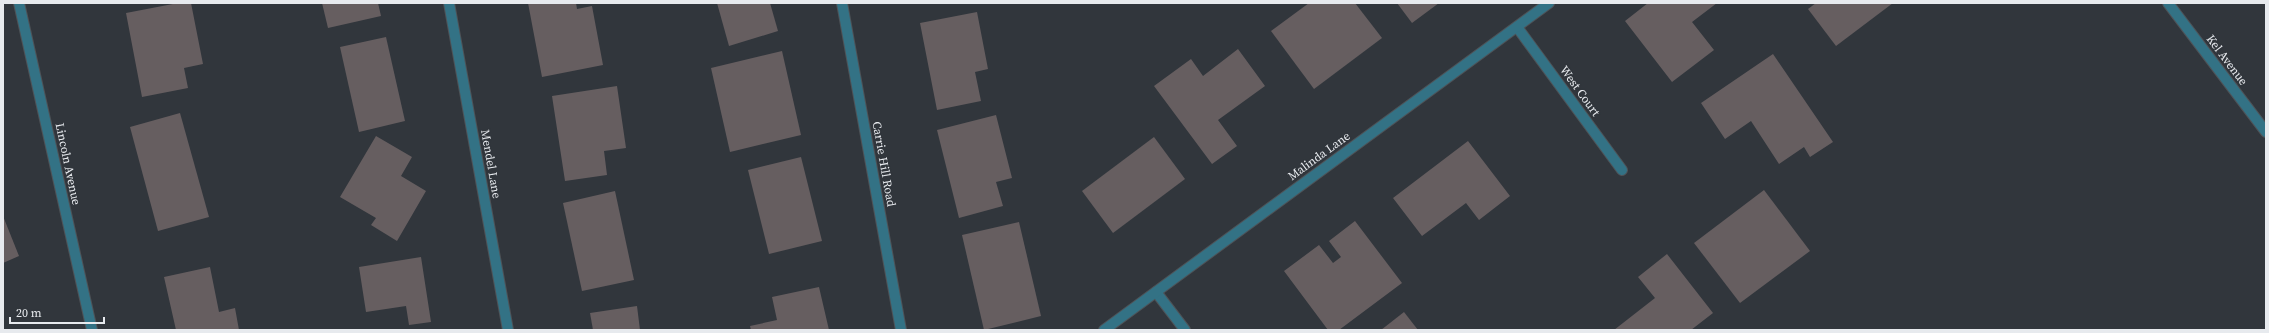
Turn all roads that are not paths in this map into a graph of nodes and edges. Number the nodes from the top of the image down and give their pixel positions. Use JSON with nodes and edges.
{"nodes":[{"id":1,"x":19,"y":3,"type":"edge"},
{"id":2,"x":449,"y":3,"type":"edge"},
{"id":3,"x":842,"y":3,"type":"edge"},
{"id":4,"x":1549,"y":3,"type":"edge"},
{"id":5,"x":2168,"y":3,"type":"edge"},
{"id":6,"x":1517,"y":27,"type":"junction"},
{"id":7,"x":2266,"y":132,"type":"edge"},
{"id":8,"x":1622,"y":170,"type":"dead end"},
{"id":9,"x":1156,"y":292,"type":"junction"},
{"id":10,"x":92,"y":330,"type":"edge"},
{"id":11,"x":508,"y":330,"type":"edge"},
{"id":12,"x":901,"y":330,"type":"edge"},
{"id":13,"x":1104,"y":330,"type":"edge"},
{"id":14,"x":1185,"y":330,"type":"edge"}],
"edges":[{"from":1,"to":10,"type":"street","name":"Lincoln Avenue"},
{"from":2,"to":11,"type":"street","name":"Mendel Lane"},
{"from":3,"to":12,"type":"street","name":"Carrie Hill Road"},
{"from":4,"to":6,"type":"street","name":"Malinda Lane"},
{"from":5,"to":7,"type":"street","name":"Kel Avenue"},
{"from":6,"to":8,"type":"street","name":"West Court"},
{"from":6,"to":9,"type":"street","name":"Malinda Lane"},
{"from":9,"to":13,"type":"street","name":"Malinda Lane"},
{"from":9,"to":14,"type":"street"}]}
